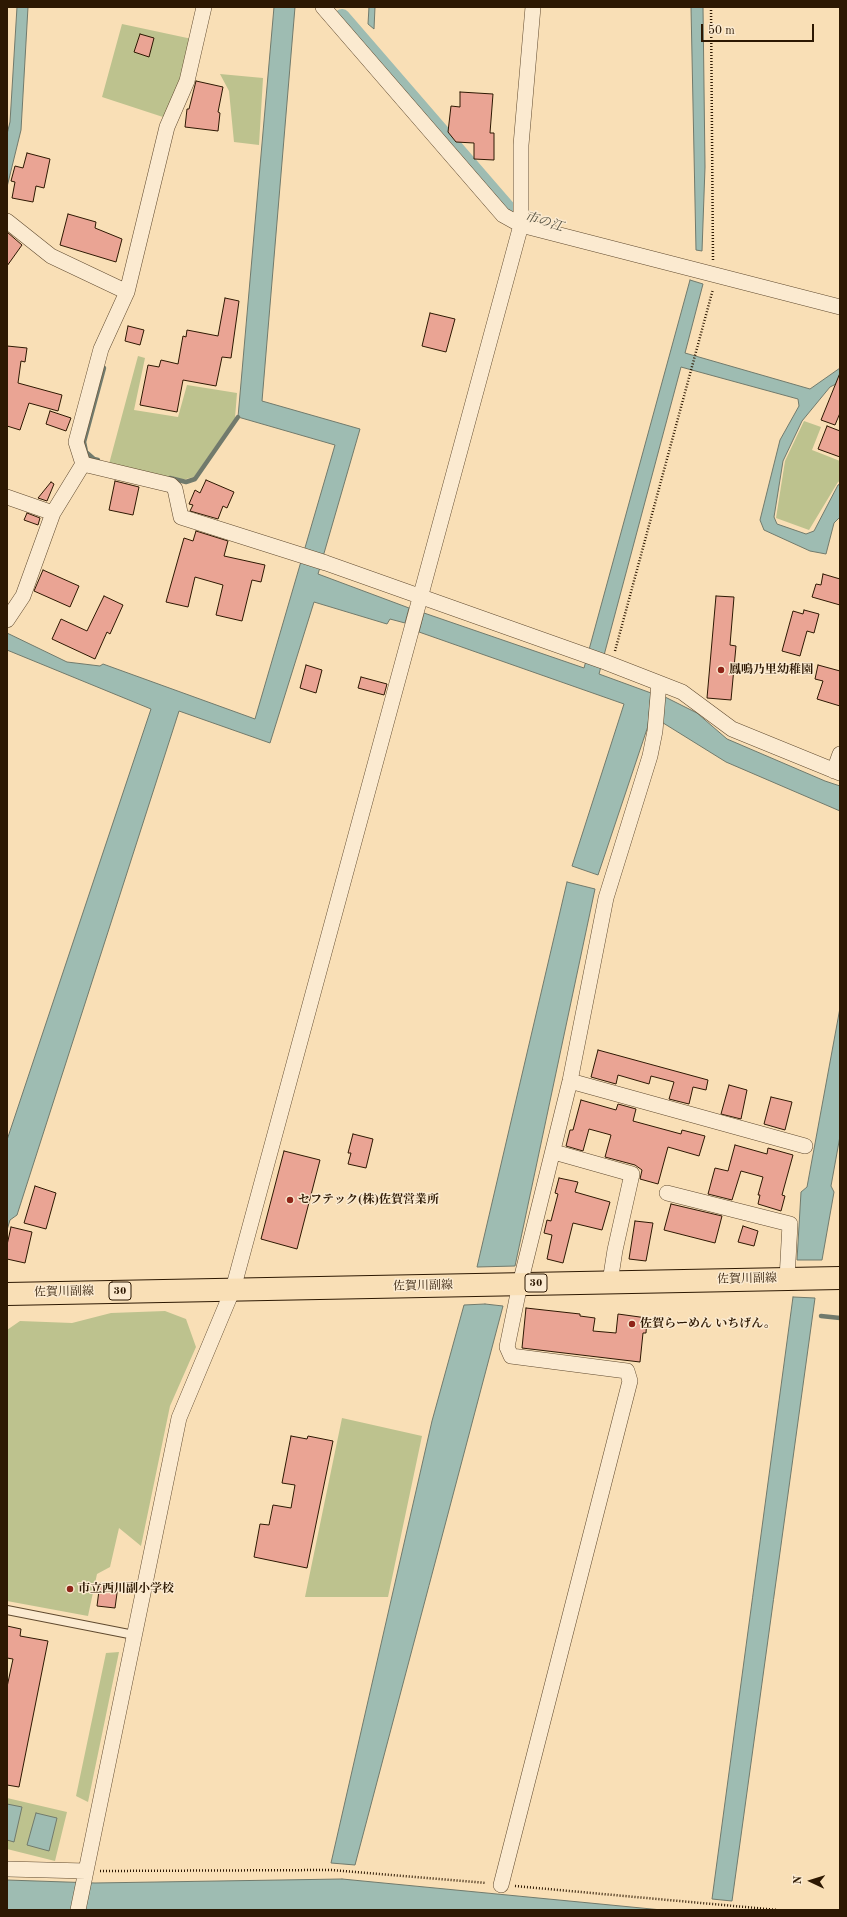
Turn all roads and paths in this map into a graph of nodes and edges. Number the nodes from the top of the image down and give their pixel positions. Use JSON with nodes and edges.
{"nodes":[{"id":1,"x":204,"y":7,"type":"edge"},
{"id":2,"x":323,"y":7,"type":"edge"},
{"id":3,"x":534,"y":7,"type":"edge"},
{"id":4,"x":711,"y":7,"type":"edge"},
{"id":5,"x":522,"y":218,"type":"junction"},
{"id":6,"x":7,"y":221,"type":"edge"},
{"id":7,"x":715,"y":268,"type":"junction"},
{"id":8,"x":127,"y":292,"type":"junction"},
{"id":9,"x":840,"y":307,"type":"edge"},
{"id":10,"x":82,"y":464,"type":"junction"},
{"id":11,"x":7,"y":497,"type":"edge"},
{"id":12,"x":53,"y":513,"type":"junction"},
{"id":13,"x":421,"y":598,"type":"junction"},
{"id":14,"x":7,"y":620,"type":"edge"},
{"id":15,"x":608,"y":663,"type":"junction"},
{"id":16,"x":659,"y":683,"type":"junction"},
{"id":17,"x":840,"y":754,"type":"edge"},
{"id":18,"x":837,"y":772,"type":"edge"},
{"id":19,"x":570,"y":1081,"type":"junction"},
{"id":20,"x":806,"y":1146,"type":"dead end"},
{"id":21,"x":554,"y":1152,"type":"junction"},
{"id":22,"x":667,"y":1193,"type":"dead end"},
{"id":23,"x":840,"y":1278,"type":"edge"},
{"id":24,"x":787,"y":1279,"type":"junction"},
{"id":25,"x":610,"y":1282,"type":"junction"},
{"id":26,"x":520,"y":1284,"type":"junction"},
{"id":27,"x":233,"y":1289,"type":"junction"},
{"id":28,"x":7,"y":1294,"type":"edge"},
{"id":29,"x":7,"y":1610,"type":"edge"},
{"id":30,"x":134,"y":1635,"type":"junction"},
{"id":31,"x":7,"y":1869,"type":"edge"},
{"id":32,"x":86,"y":1871,"type":"junction"},
{"id":33,"x":501,"y":1885,"type":"junction"},
{"id":34,"x":78,"y":1910,"type":"edge"},
{"id":35,"x":778,"y":1910,"type":"edge"}],
"edges":[{"from":1,"to":8,"type":"street"},
{"from":2,"to":5,"type":"street"},
{"from":3,"to":5,"type":"street"},
{"from":4,"to":7,"type":"path"},
{"from":5,"to":7,"type":"street"},
{"from":5,"to":13,"type":"street"},
{"from":6,"to":8,"type":"street"},
{"from":7,"to":9,"type":"street"},
{"from":7,"to":15,"type":"path"},
{"from":8,"to":10,"type":"street"},
{"from":10,"to":12,"type":"street"},
{"from":10,"to":13,"type":"street"},
{"from":11,"to":12,"type":"street"},
{"from":12,"to":14,"type":"street"},
{"from":13,"to":15,"type":"street"},
{"from":13,"to":27,"type":"street"},
{"from":15,"to":16,"type":"street"},
{"from":16,"to":18,"type":"street"},
{"from":16,"to":19,"type":"street"},
{"from":17,"to":18,"type":"street"},
{"from":19,"to":20,"type":"street"},
{"from":19,"to":21,"type":"street"},
{"from":21,"to":25,"type":"street"},
{"from":21,"to":26,"type":"street"},
{"from":22,"to":24,"type":"street"},
{"from":23,"to":24,"type":"main road","name":"佐賀川副線","number":"30"},
{"from":24,"to":25,"type":"main road","name":"佐賀川副線","number":"30"},
{"from":25,"to":26,"type":"main road","name":"佐賀川副線","number":"30"},
{"from":26,"to":27,"type":"main road","name":"佐賀川副線","number":"30"},
{"from":26,"to":33,"type":"street"},
{"from":27,"to":28,"type":"main road","name":"佐賀川副線","number":"30"},
{"from":27,"to":30,"type":"street"},
{"from":29,"to":30,"type":"lane"},
{"from":30,"to":32,"type":"street"},
{"from":31,"to":32,"type":"street"},
{"from":32,"to":33,"type":"path"},
{"from":32,"to":34,"type":"street"},
{"from":33,"to":35,"type":"path"}]}
